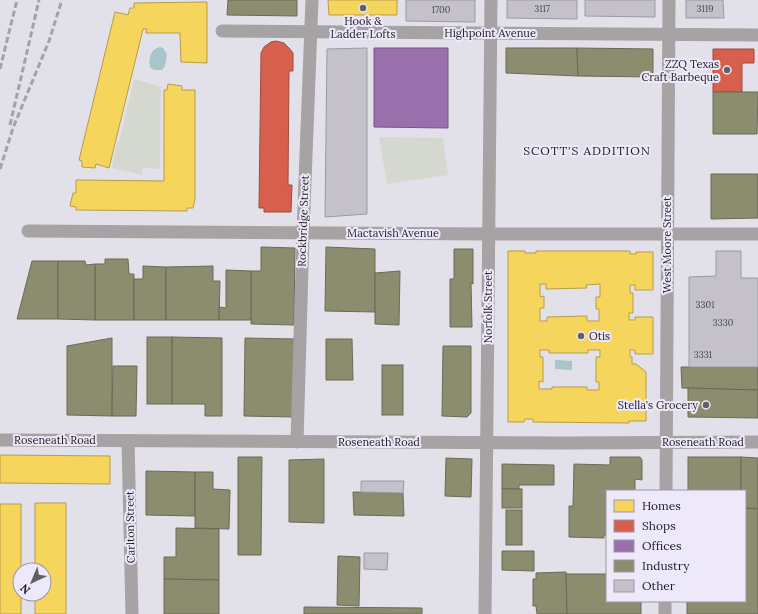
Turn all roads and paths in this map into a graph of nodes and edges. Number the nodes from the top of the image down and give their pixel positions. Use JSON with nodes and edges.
{"nodes":[{"id":1,"x":312,"y":0,"type":"edge"},
{"id":2,"x":491,"y":0,"type":"edge"},
{"id":3,"x":669,"y":0,"type":"edge"},
{"id":4,"x":222,"y":31,"type":"dead end"},
{"id":5,"x":311,"y":32,"type":"junction"},
{"id":6,"x":490,"y":33,"type":"junction"},
{"id":7,"x":668,"y":34,"type":"junction"},
{"id":8,"x":758,"y":35,"type":"edge"},
{"id":9,"x":28,"y":231,"type":"dead end"},
{"id":10,"x":303,"y":233,"type":"junction"},
{"id":11,"x":488,"y":234,"type":"junction"},
{"id":12,"x":667,"y":234,"type":"junction"},
{"id":13,"x":758,"y":234,"type":"edge"},
{"id":14,"x":0,"y":440,"type":"edge"},
{"id":15,"x":128,"y":441,"type":"junction"},
{"id":16,"x":297,"y":442,"type":"junction"},
{"id":17,"x":666,"y":442,"type":"junction"},
{"id":18,"x":758,"y":442,"type":"edge"},
{"id":19,"x":487,"y":443,"type":"junction"},
{"id":20,"x":666,"y":490,"type":"edge"},
{"id":21,"x":665,"y":602,"type":"edge"},
{"id":22,"x":132,"y":614,"type":"edge"},
{"id":23,"x":485,"y":614,"type":"edge"},
{"id":24,"x":665,"y":614,"type":"edge"}],
"edges":[{"from":1,"to":5,"type":"street","name":"Rockbridge Street"},
{"from":2,"to":6,"type":"street","name":"Norfolk Street"},
{"from":3,"to":7,"type":"street","name":"West Moore Street"},
{"from":4,"to":5,"type":"street","name":"Highpoint Avenue"},
{"from":5,"to":6,"type":"street","name":"Highpoint Avenue"},
{"from":5,"to":10,"type":"street","name":"Rockbridge Street"},
{"from":6,"to":7,"type":"street","name":"Highpoint Avenue"},
{"from":6,"to":11,"type":"street","name":"Norfolk Street"},
{"from":7,"to":8,"type":"street","name":"Highpoint Avenue"},
{"from":7,"to":12,"type":"street","name":"West Moore Street"},
{"from":9,"to":10,"type":"street","name":"Mactavish Avenue"},
{"from":10,"to":11,"type":"street","name":"Mactavish Avenue"},
{"from":10,"to":16,"type":"street","name":"Rockbridge Street"},
{"from":11,"to":12,"type":"street","name":"Mactavish Avenue"},
{"from":11,"to":19,"type":"street","name":"Norfolk Street"},
{"from":12,"to":13,"type":"street","name":"Mactavish Avenue"},
{"from":12,"to":17,"type":"street","name":"West Moore Street"},
{"from":14,"to":15,"type":"street","name":"Roseneath Road"},
{"from":15,"to":16,"type":"street","name":"Roseneath Road"},
{"from":15,"to":22,"type":"street","name":"Carlton Street"},
{"from":16,"to":19,"type":"street","name":"Roseneath Road"},
{"from":17,"to":18,"type":"street","name":"Roseneath Road"},
{"from":17,"to":19,"type":"street","name":"Roseneath Road"},
{"from":17,"to":20,"type":"street","name":"West Moore Street"},
{"from":19,"to":23,"type":"street","name":"Norfolk Street"},
{"from":21,"to":24,"type":"street"}]}
